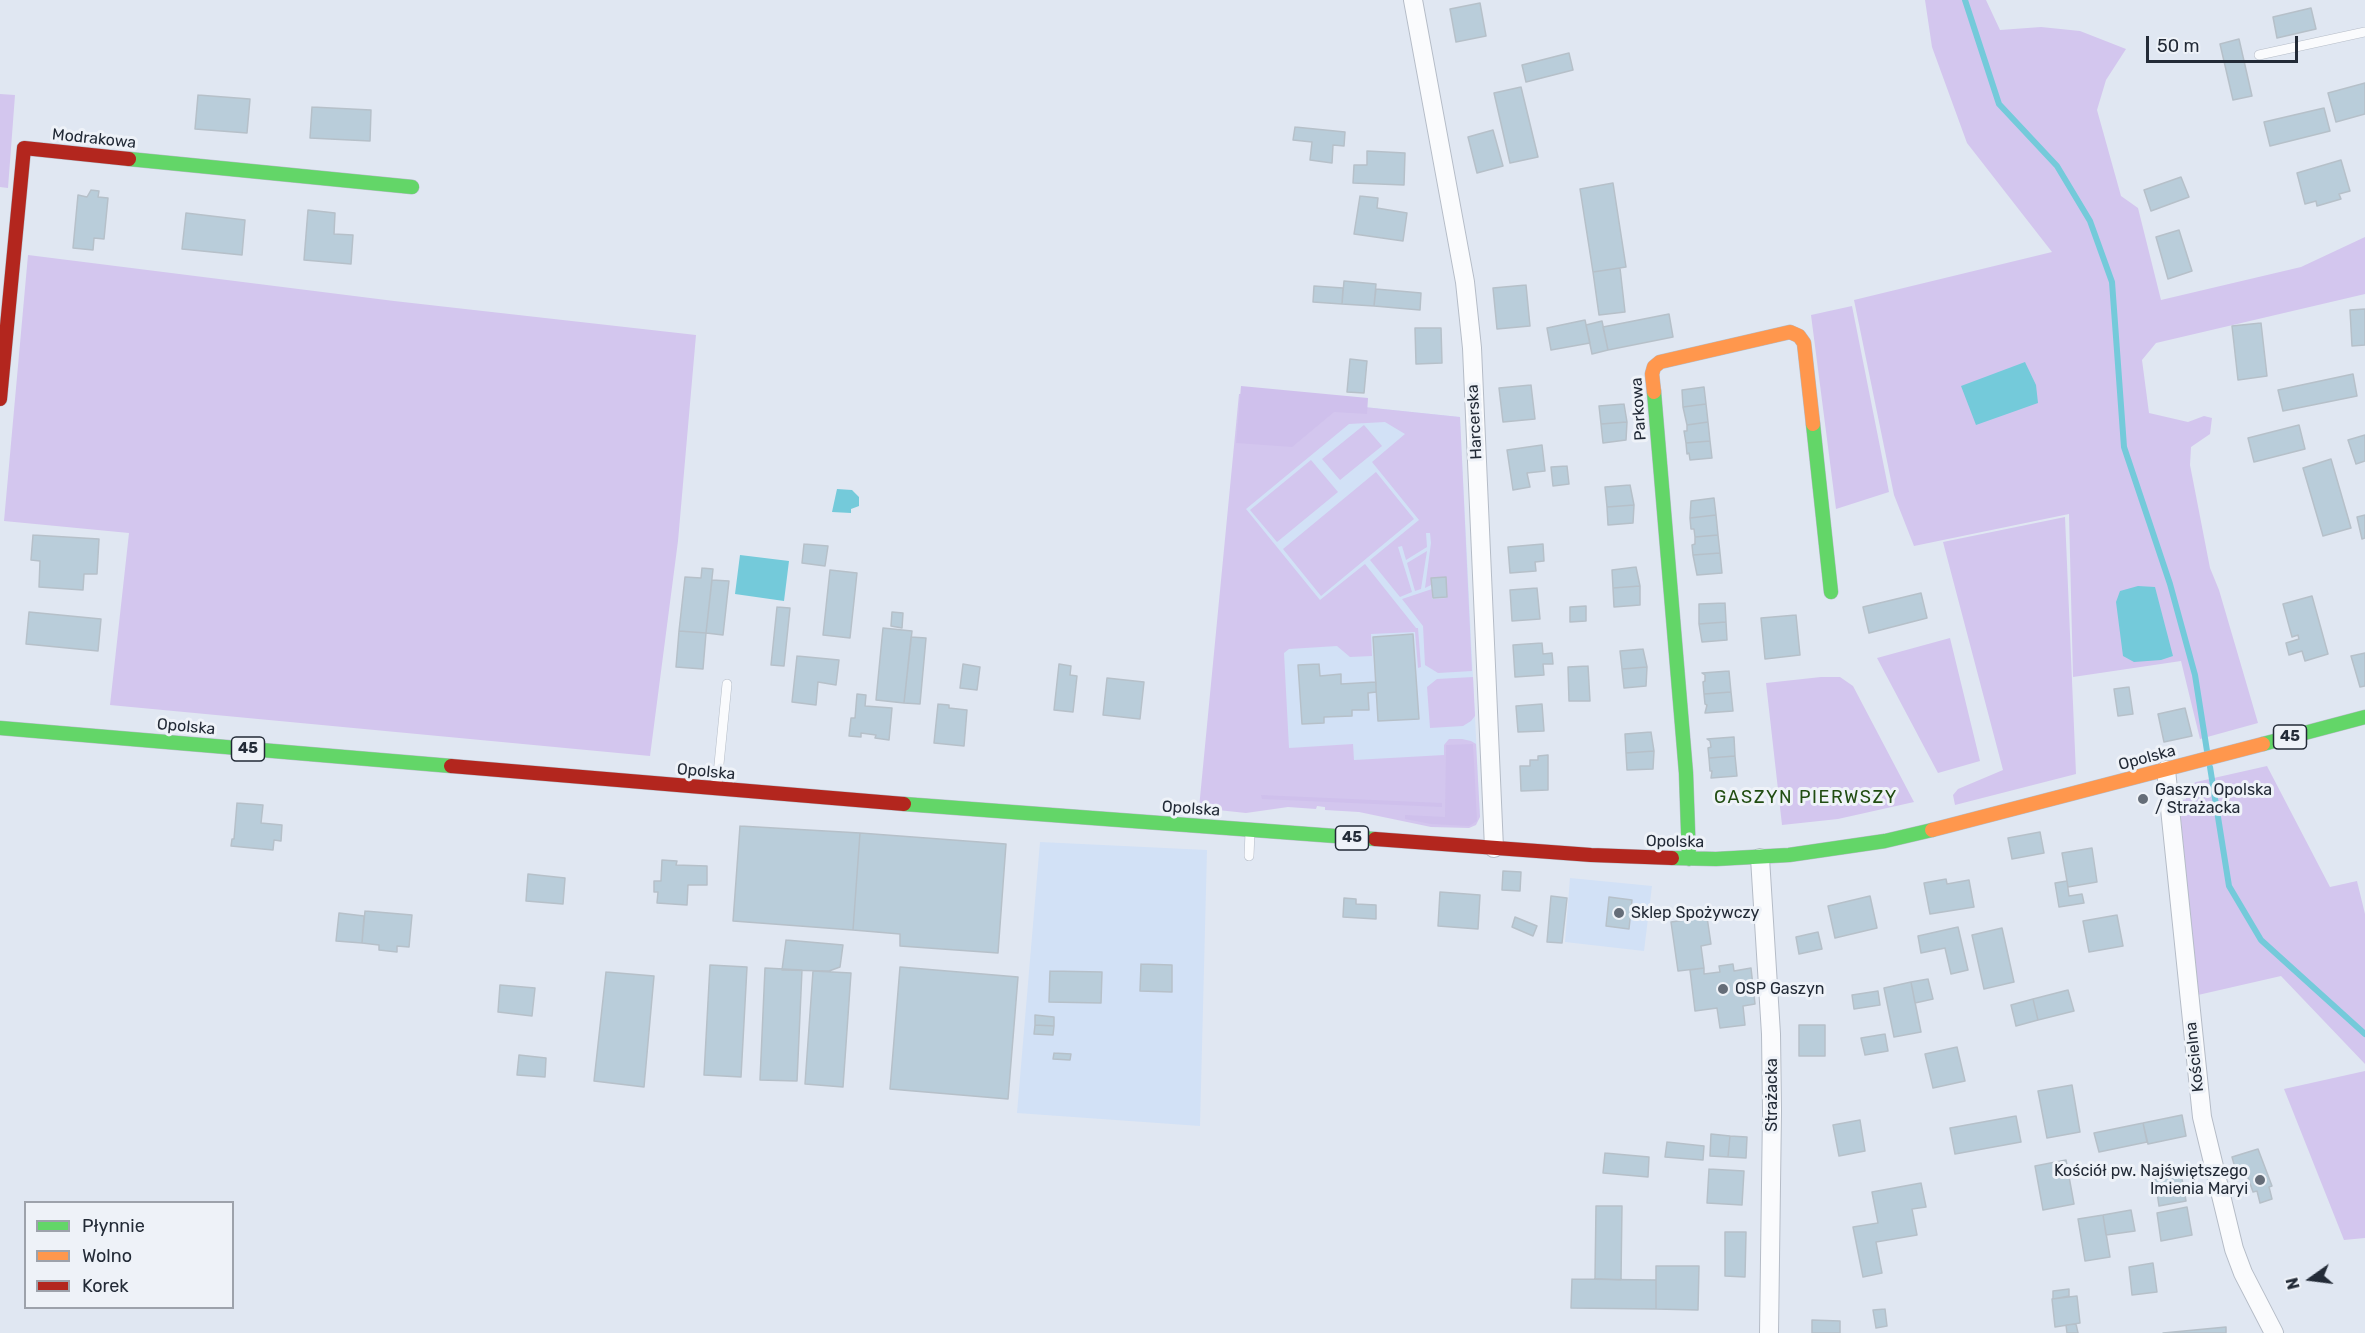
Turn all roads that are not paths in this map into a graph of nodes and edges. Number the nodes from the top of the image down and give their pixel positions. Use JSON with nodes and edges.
{"nodes":[{"id":1,"x":1413,"y":0,"type":"edge"},
{"id":2,"x":2365,"y":32,"type":"edge"},
{"id":3,"x":2259,"y":55,"type":"dead end"},
{"id":4,"x":412,"y":187,"type":"dead end"},
{"id":5,"x":0,"y":399,"type":"edge"},
{"id":6,"x":1831,"y":592,"type":"dead end"},
{"id":7,"x":726,"y":684,"type":"dead end"},
{"id":8,"x":2365,"y":717,"type":"edge"},
{"id":9,"x":0,"y":728,"type":"edge"},
{"id":10,"x":2166,"y":770,"type":"junction"},
{"id":11,"x":717,"y":789,"type":"junction"},
{"id":12,"x":1250,"y":830,"type":"junction"},
{"id":13,"x":1494,"y":848,"type":"junction"},
{"id":14,"x":1249,"y":856,"type":"dead end"},
{"id":15,"x":1760,"y":858,"type":"junction"},
{"id":16,"x":1689,"y":860,"type":"junction"},
{"id":17,"x":1769,"y":1333,"type":"edge"},
{"id":18,"x":2274,"y":1333,"type":"edge"}],
"edges":[{"from":1,"to":13,"type":"street","name":"Harcerska"},
{"from":2,"to":3,"type":"lane"},
{"from":4,"to":5,"type":"main road","name":"Modrakowa"},
{"from":6,"to":16,"type":"main road","name":"Parkowa"},
{"from":7,"to":11,"type":"lane"},
{"from":8,"to":10,"type":"main road","name":"Opolska","number":"45"},
{"from":9,"to":11,"type":"main road","name":"Opolska","number":"45"},
{"from":10,"to":15,"type":"main road","name":"Opolska","number":"45"},
{"from":10,"to":18,"type":"street","name":"Kościelna"},
{"from":11,"to":12,"type":"main road","name":"Opolska","number":"45"},
{"from":12,"to":13,"type":"main road","name":"Opolska","number":"45"},
{"from":12,"to":14,"type":"lane"},
{"from":13,"to":16,"type":"main road","name":"Opolska","number":"45"},
{"from":15,"to":16,"type":"main road","name":"Opolska","number":"45"},
{"from":15,"to":17,"type":"street","name":"Strażacka"}]}
